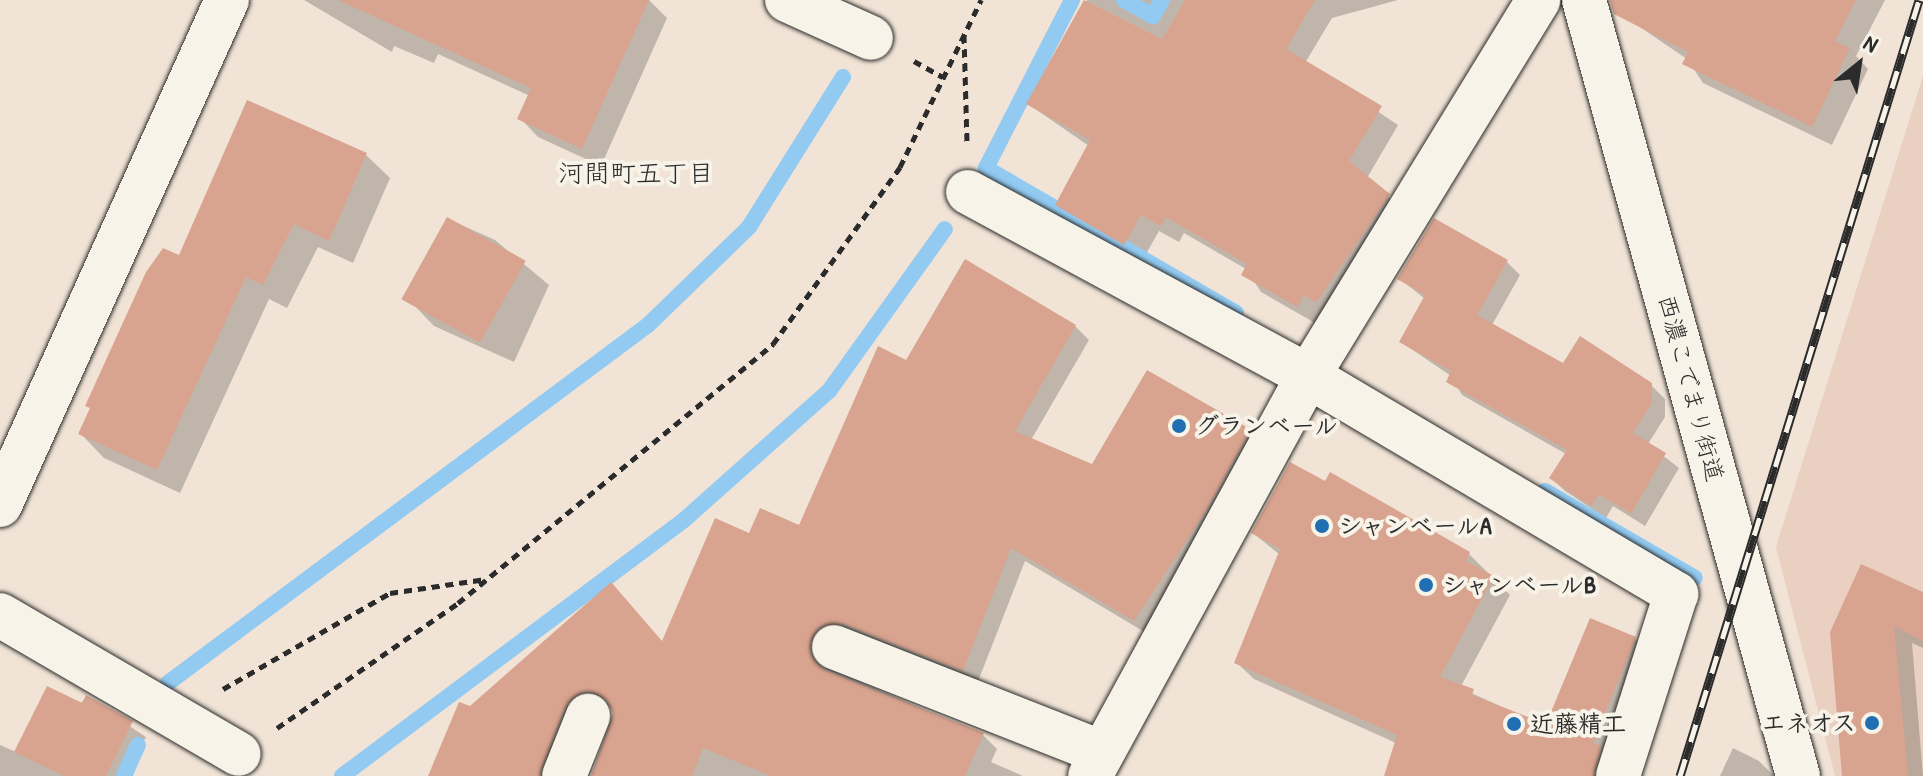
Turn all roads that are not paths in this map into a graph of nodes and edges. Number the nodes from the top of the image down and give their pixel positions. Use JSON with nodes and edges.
{"nodes":[{"id":1,"x":227,"y":0,"type":"edge"},
{"id":2,"x":787,"y":0,"type":"edge"},
{"id":3,"x":1538,"y":0,"type":"edge"},
{"id":4,"x":1584,"y":0,"type":"edge"},
{"id":5,"x":871,"y":38,"type":"dead end"},
{"id":6,"x":968,"y":192,"type":"road end"},
{"id":7,"x":1308,"y":376,"type":"junction"},
{"id":8,"x":0,"y":505,"type":"edge"},
{"id":9,"x":3,"y":623,"type":"edge"},
{"id":10,"x":834,"y":647,"type":"dead end"},
{"id":11,"x":588,"y":716,"type":"dead end"},
{"id":12,"x":239,"y":754,"type":"road end"},
{"id":13,"x":1095,"y":764,"type":"edge"},
{"id":14,"x":564,"y":776,"type":"edge"},
{"id":15,"x":1618,"y":776,"type":"edge"},
{"id":16,"x":1798,"y":776,"type":"edge"}],
"edges":[{"from":1,"to":8,"type":"street"},
{"from":2,"to":5,"type":"street"},
{"from":3,"to":7,"type":"street"},
{"from":4,"to":16,"type":"street","name":"西濃こでまり街道"},
{"from":6,"to":7,"type":"street"},
{"from":7,"to":13,"type":"street"},
{"from":7,"to":15,"type":"street"},
{"from":9,"to":12,"type":"street"},
{"from":10,"to":13,"type":"street"},
{"from":11,"to":14,"type":"street"}]}
